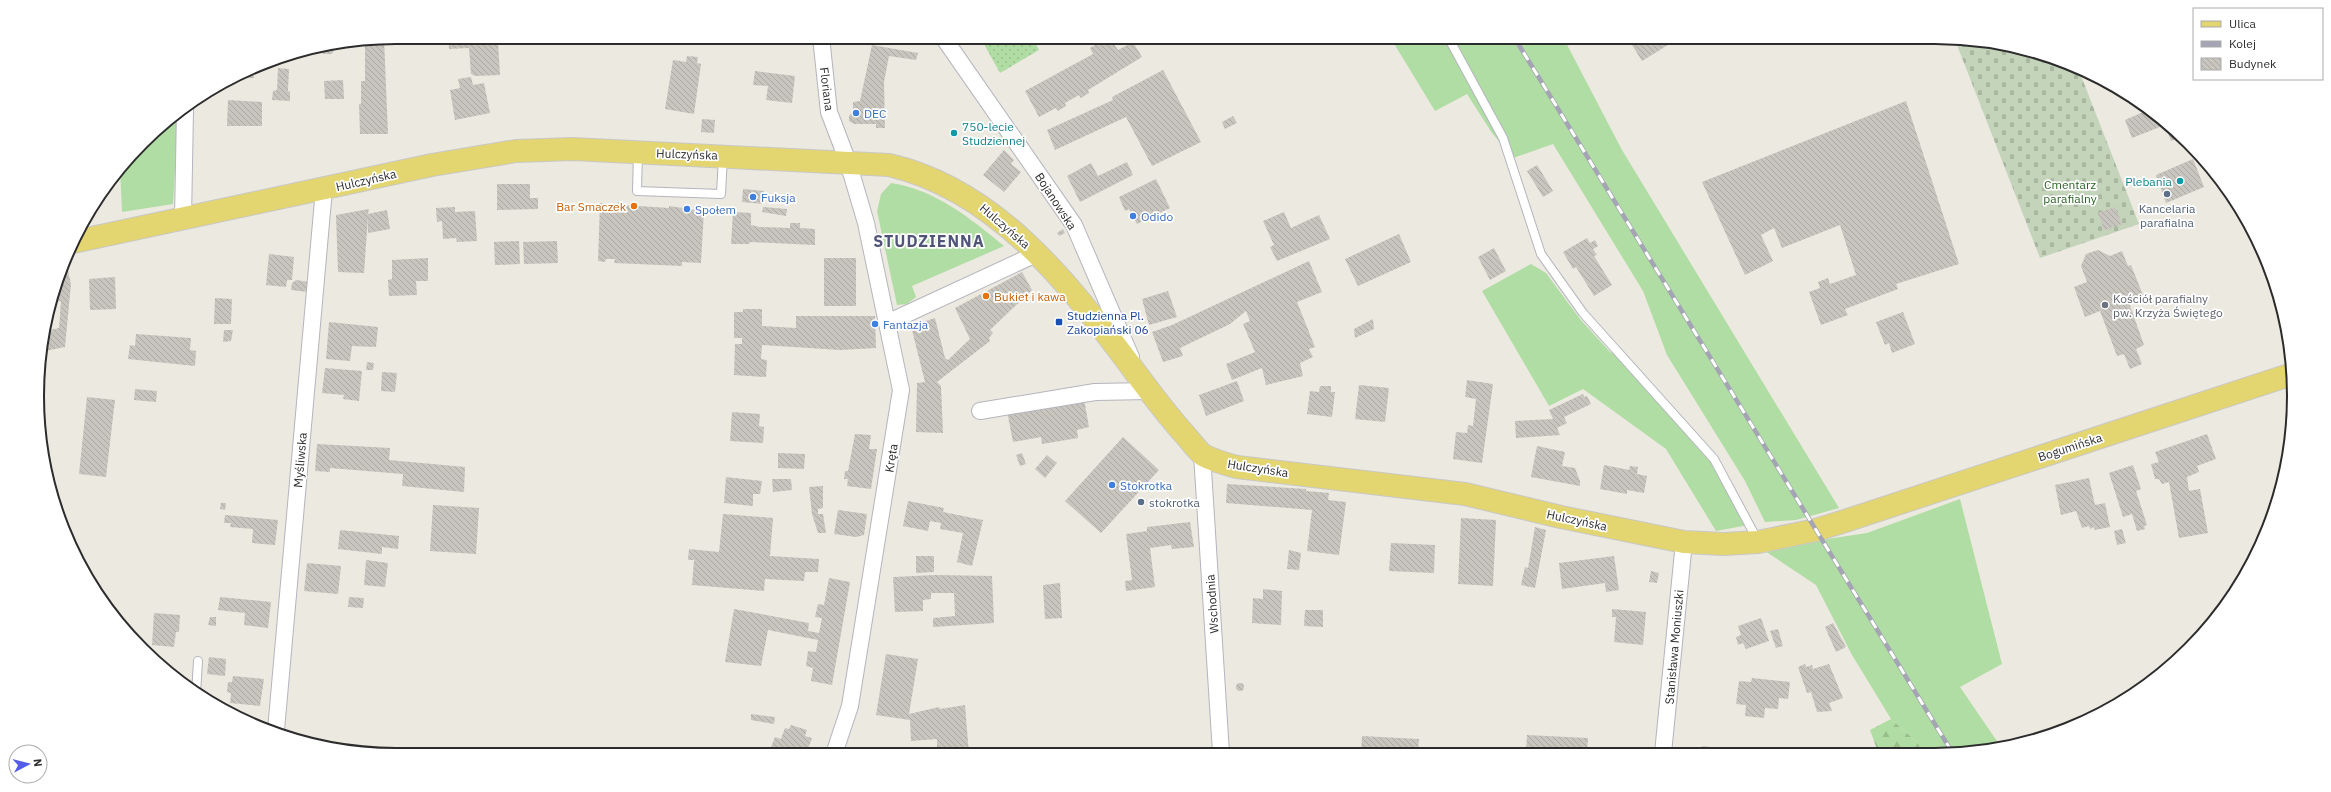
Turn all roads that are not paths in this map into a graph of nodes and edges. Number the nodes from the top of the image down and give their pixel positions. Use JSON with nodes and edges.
{"nodes":[{"id":1,"x":822,"y":44,"type":"edge"},
{"id":2,"x":948,"y":44,"type":"edge"},
{"id":3,"x":1452,"y":44,"type":"edge"},
{"id":4,"x":185,"y":115,"type":"edge"},
{"id":5,"x":638,"y":152,"type":"junction"},
{"id":6,"x":723,"y":155,"type":"junction"},
{"id":7,"x":848,"y":162,"type":"junction"},
{"id":8,"x":324,"y":189,"type":"junction"},
{"id":9,"x":183,"y":219,"type":"junction"},
{"id":10,"x":80,"y":240,"type":"edge"},
{"id":11,"x":1036,"y":254,"type":"junction"},
{"id":12,"x":887,"y":323,"type":"junction"},
{"id":13,"x":2286,"y":376,"type":"edge"},
{"id":14,"x":1145,"y":386,"type":"junction"},
{"id":15,"x":980,"y":411,"type":"dead end"},
{"id":16,"x":1202,"y":454,"type":"junction"},
{"id":17,"x":1848,"y":520,"type":"joint"},
{"id":18,"x":1684,"y":542,"type":"junction"},
{"id":19,"x":1758,"y":542,"type":"junction"},
{"id":20,"x":198,"y":661,"type":"dead end"},
{"id":21,"x":196,"y":686,"type":"edge"},
{"id":22,"x":276,"y":727,"type":"edge"},
{"id":23,"x":836,"y":748,"type":"edge"},
{"id":24,"x":1221,"y":748,"type":"edge"},
{"id":25,"x":1664,"y":748,"type":"edge"}],
"edges":[{"from":1,"to":7,"type":"street","name":"Floriana"},
{"from":2,"to":14,"type":"street","name":"Bojanowska"},
{"from":3,"to":19,"type":"lane"},
{"from":4,"to":9,"type":"street"},
{"from":5,"to":6,"type":"main road","name":"Hulczyńska"},
{"from":5,"to":6,"type":"lane"},
{"from":5,"to":8,"type":"main road","name":"Hulczyńska"},
{"from":6,"to":7,"type":"main road","name":"Hulczyńska"},
{"from":7,"to":11,"type":"main road","name":"Hulczyńska"},
{"from":7,"to":12,"type":"street","name":"Kręta"},
{"from":8,"to":9,"type":"main road","name":"Hulczyńska"},
{"from":8,"to":22,"type":"street","name":"Myśliwska"},
{"from":9,"to":10,"type":"main road","name":"Hulczyńska"},
{"from":11,"to":12,"type":"street"},
{"from":11,"to":14,"type":"main road","name":"Hulczyńska"},
{"from":12,"to":23,"type":"street","name":"Kręta"},
{"from":13,"to":17,"type":"main road","name":"Bogumińska"},
{"from":14,"to":15,"type":"street"},
{"from":14,"to":16,"type":"main road","name":"Hulczyńska"},
{"from":16,"to":18,"type":"main road","name":"Hulczyńska"},
{"from":16,"to":24,"type":"street","name":"Wschodnia"},
{"from":17,"to":19,"type":"main road","name":"Hulczyńska"},
{"from":18,"to":19,"type":"main road","name":"Hulczyńska"},
{"from":18,"to":25,"type":"street","name":"Stanisława Moniuszki"},
{"from":20,"to":21,"type":"lane"}]}
